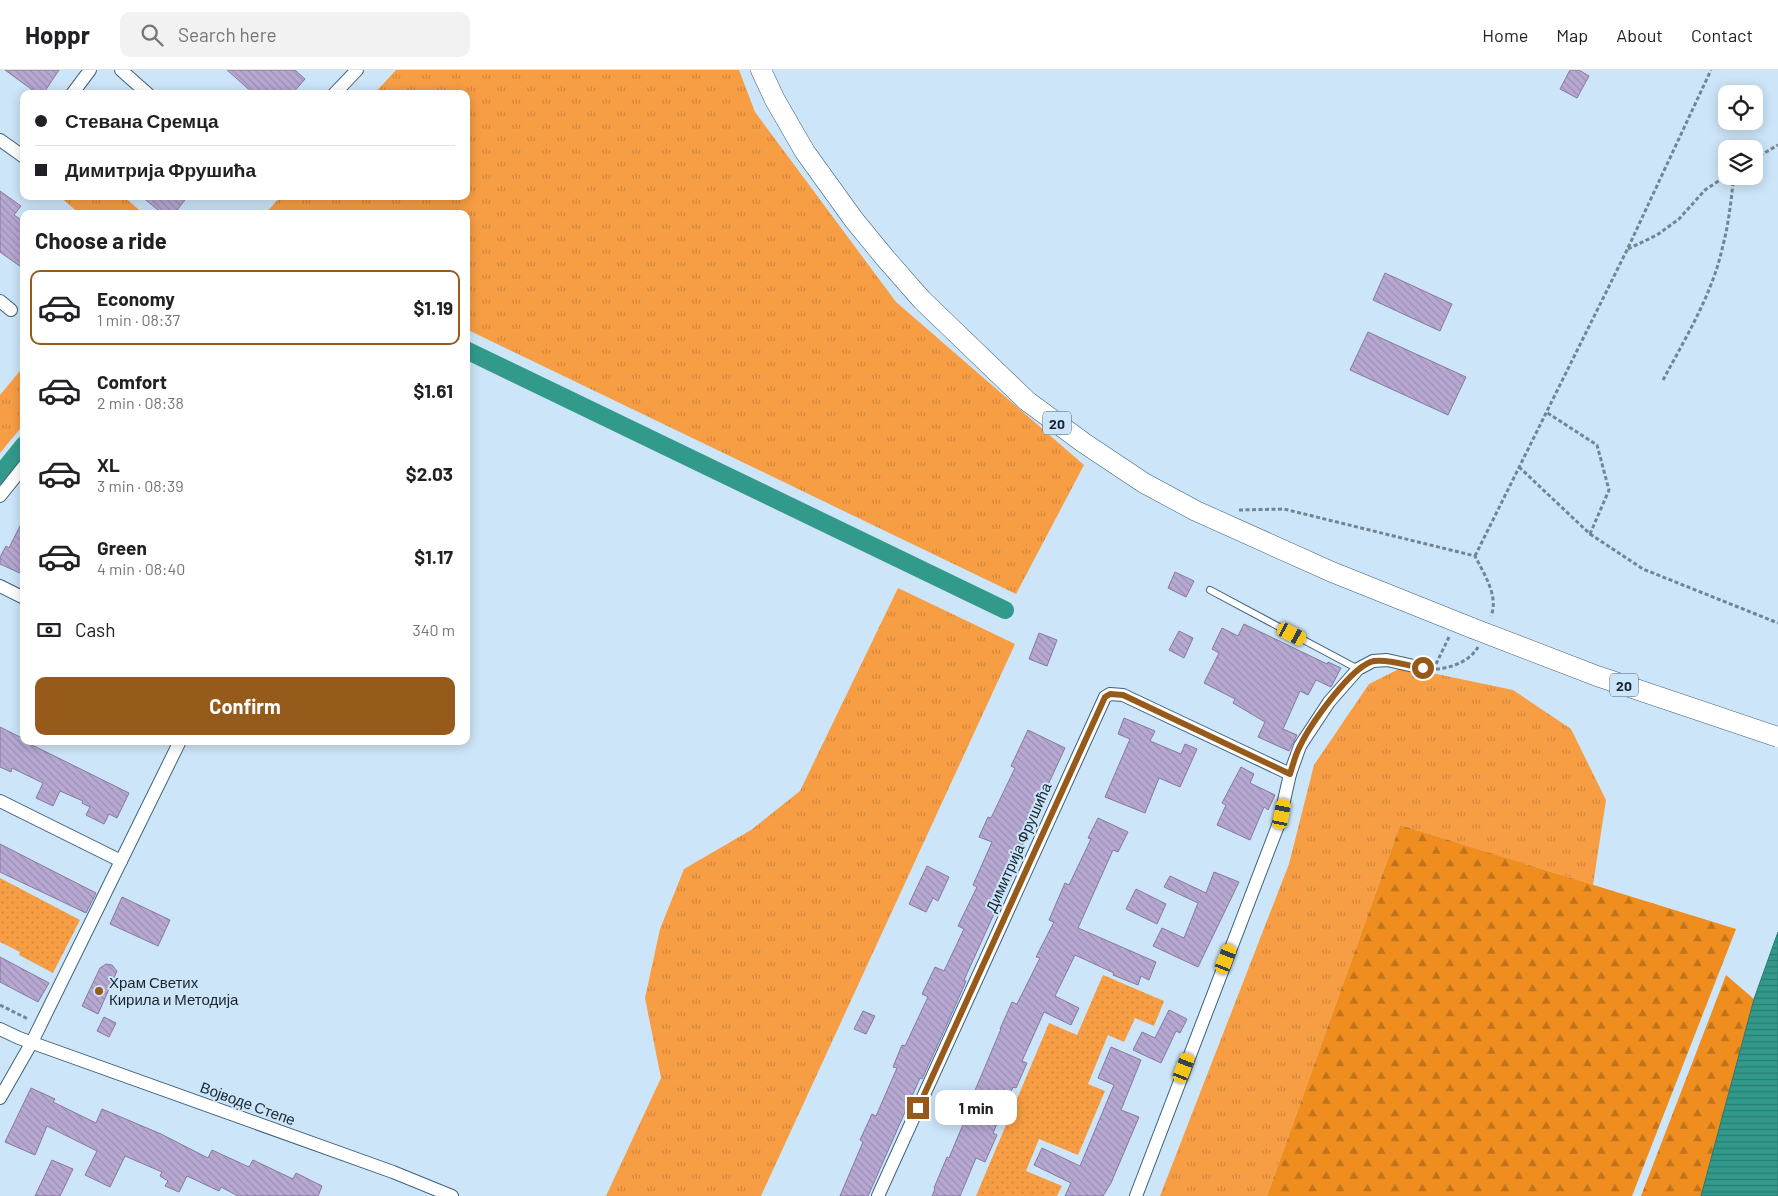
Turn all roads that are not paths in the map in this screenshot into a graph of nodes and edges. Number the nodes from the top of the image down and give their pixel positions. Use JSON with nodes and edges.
{"nodes":[{"id":1,"x":90,"y":70,"type":"edge"},
{"id":2,"x":121,"y":70,"type":"edge"},
{"id":3,"x":760,"y":70,"type":"edge"},
{"id":4,"x":354,"y":71,"type":"edge"},
{"id":5,"x":75,"y":90,"type":"edge"},
{"id":6,"x":144,"y":90,"type":"edge"},
{"id":7,"x":337,"y":90,"type":"edge"},
{"id":8,"x":0,"y":140,"type":"edge"},
{"id":9,"x":20,"y":155,"type":"edge"},
{"id":10,"x":0,"y":301,"type":"edge"},
{"id":11,"x":11,"y":310,"type":"dead end"},
{"id":12,"x":20,"y":471,"type":"edge"},
{"id":13,"x":0,"y":496,"type":"edge"},
{"id":14,"x":0,"y":586,"type":"edge"},
{"id":15,"x":1210,"y":590,"type":"dead end"},
{"id":16,"x":20,"y":596,"type":"edge"},
{"id":17,"x":1358,"y":669,"type":"junction"},
{"id":18,"x":1428,"y":669,"type":"road end"},
{"id":19,"x":1778,"y":737,"type":"edge"},
{"id":20,"x":178,"y":745,"type":"edge"},
{"id":21,"x":1290,"y":774,"type":"junction"},
{"id":22,"x":0,"y":801,"type":"edge"},
{"id":23,"x":121,"y":861,"type":"junction"},
{"id":24,"x":0,"y":1029,"type":"edge"},
{"id":25,"x":32,"y":1042,"type":"junction"},
{"id":26,"x":0,"y":1098,"type":"edge"},
{"id":27,"x":452,"y":1196,"type":"edge"},
{"id":28,"x":878,"y":1196,"type":"edge"},
{"id":29,"x":1136,"y":1196,"type":"edge"}],
"edges":[{"from":1,"to":5,"type":"street"},
{"from":2,"to":6,"type":"street"},
{"from":3,"to":19,"type":"main road","number":"20","bridge":true},
{"from":4,"to":7,"type":"street"},
{"from":8,"to":9,"type":"street"},
{"from":10,"to":11,"type":"street"},
{"from":12,"to":13,"type":"street"},
{"from":14,"to":16,"type":"street"},
{"from":15,"to":17,"type":"lane"},
{"from":17,"to":18,"type":"street"},
{"from":17,"to":21,"type":"street"},
{"from":20,"to":23,"type":"street"},
{"from":21,"to":28,"type":"street","name":"Димитрија Фрушића"},
{"from":21,"to":29,"type":"street"},
{"from":22,"to":23,"type":"street"},
{"from":23,"to":25,"type":"street"},
{"from":24,"to":25,"type":"street","name":"Војводе Степе"},
{"from":25,"to":26,"type":"street"},
{"from":25,"to":27,"type":"street","name":"Војводе Степе"}]}
